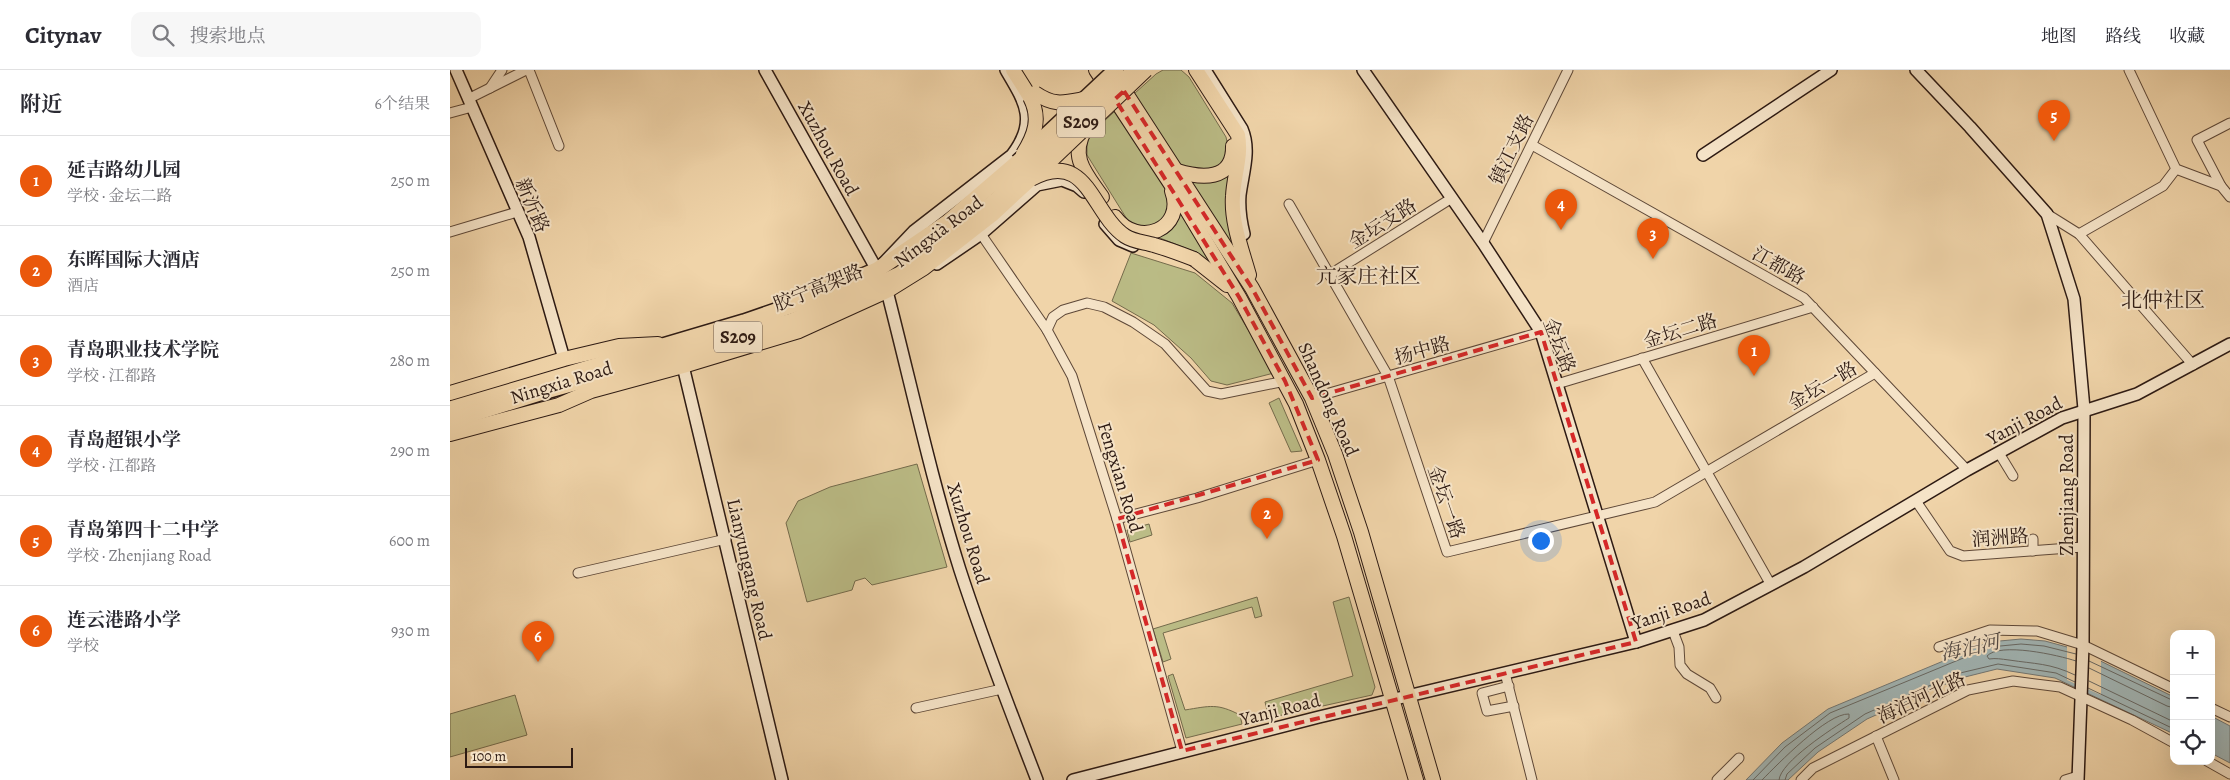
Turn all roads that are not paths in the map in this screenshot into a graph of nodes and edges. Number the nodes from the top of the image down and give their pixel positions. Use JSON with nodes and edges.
{"nodes":[{"id":1,"x":456,"y":70,"type":"edge"},
{"id":2,"x":502,"y":70,"type":"edge"},
{"id":3,"x":528,"y":70,"type":"edge"},
{"id":4,"x":765,"y":70,"type":"edge"},
{"id":5,"x":1006,"y":70,"type":"edge"},
{"id":6,"x":1013,"y":70,"type":"edge"},
{"id":7,"x":1021,"y":70,"type":"edge"},
{"id":8,"x":1096,"y":70,"type":"edge"},
{"id":9,"x":1111,"y":70,"type":"edge"},
{"id":10,"x":1116,"y":70,"type":"edge"},
{"id":11,"x":1144,"y":70,"type":"edge"},
{"id":12,"x":1186,"y":70,"type":"edge"},
{"id":13,"x":1196,"y":70,"type":"edge"},
{"id":14,"x":1205,"y":70,"type":"edge"},
{"id":15,"x":1363,"y":70,"type":"edge"},
{"id":16,"x":1568,"y":70,"type":"edge"},
{"id":17,"x":1831,"y":70,"type":"edge"},
{"id":18,"x":1916,"y":70,"type":"edge"},
{"id":19,"x":2129,"y":70,"type":"edge"},
{"id":20,"x":490,"y":88,"type":"junction"},
{"id":21,"x":1032,"y":95,"type":"junction"},
{"id":22,"x":1084,"y":99,"type":"junction"},
{"id":23,"x":470,"y":103,"type":"junction"},
{"id":24,"x":450,"y":113,"type":"edge"},
{"id":25,"x":2230,"y":123,"type":"edge"},
{"id":26,"x":1087,"y":126,"type":"junction"},
{"id":27,"x":1020,"y":145,"type":"junction"},
{"id":28,"x":1532,"y":145,"type":"junction"},
{"id":29,"x":559,"y":146,"type":"dead end"},
{"id":30,"x":1703,"y":155,"type":"dead end"},
{"id":31,"x":2176,"y":169,"type":"junction"},
{"id":32,"x":1025,"y":171,"type":"junction"},
{"id":33,"x":1173,"y":177,"type":"junction"},
{"id":34,"x":1045,"y":182,"type":"junction"},
{"id":35,"x":2221,"y":186,"type":"junction"},
{"id":36,"x":2230,"y":197,"type":"edge"},
{"id":37,"x":1452,"y":198,"type":"junction"},
{"id":38,"x":1289,"y":204,"type":"dead end"},
{"id":39,"x":517,"y":212,"type":"junction"},
{"id":40,"x":2046,"y":214,"type":"junction"},
{"id":41,"x":450,"y":232,"type":"edge"},
{"id":42,"x":981,"y":234,"type":"junction"},
{"id":43,"x":2079,"y":234,"type":"junction"},
{"id":44,"x":1483,"y":243,"type":"junction"},
{"id":45,"x":877,"y":270,"type":"junction"},
{"id":46,"x":1214,"y":274,"type":"junction"},
{"id":47,"x":1330,"y":275,"type":"junction"},
{"id":48,"x":911,"y":276,"type":"junction"},
{"id":49,"x":1252,"y":288,"type":"junction"},
{"id":50,"x":887,"y":291,"type":"junction"},
{"id":51,"x":1239,"y":297,"type":"junction"},
{"id":52,"x":1813,"y":307,"type":"junction"},
{"id":53,"x":1047,"y":330,"type":"junction"},
{"id":54,"x":1541,"y":332,"type":"junction"},
{"id":55,"x":667,"y":344,"type":"junction"},
{"id":56,"x":2230,"y":344,"type":"edge"},
{"id":57,"x":1642,"y":358,"type":"junction"},
{"id":58,"x":564,"y":359,"type":"junction"},
{"id":59,"x":2193,"y":365,"type":"junction"},
{"id":60,"x":683,"y":366,"type":"junction"},
{"id":61,"x":1875,"y":373,"type":"junction"},
{"id":62,"x":1388,"y":376,"type":"junction"},
{"id":63,"x":1285,"y":381,"type":"junction"},
{"id":64,"x":1557,"y":384,"type":"junction"},
{"id":65,"x":590,"y":391,"type":"junction"},
{"id":66,"x":450,"y":393,"type":"edge"},
{"id":67,"x":1312,"y":398,"type":"junction"},
{"id":68,"x":522,"y":404,"type":"joint"},
{"id":69,"x":2084,"y":409,"type":"junction"},
{"id":70,"x":454,"y":416,"type":"edge"},
{"id":71,"x":450,"y":434,"type":"edge"},
{"id":72,"x":1998,"y":453,"type":"junction"},
{"id":73,"x":1318,"y":460,"type":"junction"},
{"id":74,"x":1967,"y":470,"type":"junction"},
{"id":75,"x":1705,"y":472,"type":"junction"},
{"id":76,"x":2013,"y":476,"type":"dead end"},
{"id":77,"x":1916,"y":501,"type":"junction"},
{"id":78,"x":1597,"y":517,"type":"junction"},
{"id":79,"x":1117,"y":519,"type":"junction"},
{"id":80,"x":726,"y":539,"type":"junction"},
{"id":81,"x":2032,"y":539,"type":"dead end"},
{"id":82,"x":2083,"y":547,"type":"junction"},
{"id":83,"x":2033,"y":551,"type":"junction"},
{"id":84,"x":578,"y":573,"type":"dead end"},
{"id":85,"x":1771,"y":585,"type":"junction"},
{"id":86,"x":1673,"y":630,"type":"junction"},
{"id":87,"x":1636,"y":642,"type":"junction"},
{"id":88,"x":2083,"y":645,"type":"junction"},
{"id":89,"x":1939,"y":647,"type":"dead end"},
{"id":90,"x":1505,"y":673,"type":"junction"},
{"id":91,"x":1509,"y":686,"type":"junction"},
{"id":92,"x":2170,"y":687,"type":"edge"},
{"id":93,"x":1002,"y":689,"type":"junction"},
{"id":94,"x":1409,"y":696,"type":"junction"},
{"id":95,"x":1716,"y":698,"type":"dead end"},
{"id":96,"x":2081,"y":698,"type":"junction"},
{"id":97,"x":1392,"y":700,"type":"junction"},
{"id":98,"x":1514,"y":706,"type":"junction"},
{"id":99,"x":916,"y":708,"type":"dead end"},
{"id":100,"x":2215,"y":710,"type":"edge"},
{"id":101,"x":2230,"y":717,"type":"edge"},
{"id":102,"x":1876,"y":736,"type":"junction"},
{"id":103,"x":2170,"y":741,"type":"edge"},
{"id":104,"x":1182,"y":751,"type":"junction"},
{"id":105,"x":1739,"y":758,"type":"dead end"},
{"id":106,"x":2214,"y":765,"type":"edge"},
{"id":107,"x":2230,"y":774,"type":"edge"},
{"id":108,"x":2078,"y":778,"type":"edge"},
{"id":109,"x":782,"y":780,"type":"edge"},
{"id":110,"x":1037,"y":780,"type":"edge"},
{"id":111,"x":1072,"y":780,"type":"edge"},
{"id":112,"x":1416,"y":780,"type":"edge"},
{"id":113,"x":1433,"y":780,"type":"edge"},
{"id":114,"x":1532,"y":780,"type":"edge"},
{"id":115,"x":1717,"y":780,"type":"edge"},
{"id":116,"x":1800,"y":780,"type":"edge"},
{"id":117,"x":1894,"y":780,"type":"edge"},
{"id":118,"x":2065,"y":780,"type":"edge"}],
"edges":[{"from":1,"to":23,"type":"street","name":"新沂路"},
{"from":2,"to":20,"type":"street"},
{"from":3,"to":20,"type":"street"},
{"from":3,"to":29,"type":"street"},
{"from":4,"to":45,"type":"street","name":"Xuzhou Road"},
{"from":5,"to":27,"type":"street"},
{"from":6,"to":21,"type":"main road"},
{"from":7,"to":21,"type":"main road"},
{"from":8,"to":33,"type":"main road","name":"Shandong Road"},
{"from":9,"to":33,"type":"main road","name":"Shandong Road"},
{"from":10,"to":22,"type":"highway","name":"胶宁高架路","number":"S209","bridge":true},
{"from":11,"to":26,"type":"main road","name":"Níngxià Road","bridge":true},
{"from":11,"to":32,"type":"highway","name":"胶宁高架路","number":"S209","bridge":true},
{"from":12,"to":33,"type":"main road"},
{"from":13,"to":49,"type":"main road"},
{"from":14,"to":49,"type":"street"},
{"from":15,"to":37,"type":"street","name":"金坛路"},
{"from":16,"to":28,"type":"street","name":"镇江支路"},
{"from":17,"to":30,"type":"street"},
{"from":18,"to":40,"type":"street","name":"Zhenjiang Road"},
{"from":19,"to":31,"type":"street"},
{"from":20,"to":23,"type":"street"},
{"from":21,"to":22,"type":"main road","bridge":true},
{"from":21,"to":32,"type":"main road","bridge":true},
{"from":22,"to":32,"type":"highway","name":"胶宁高架路","number":"S209","bridge":true},
{"from":23,"to":24,"type":"street"},
{"from":23,"to":39,"type":"street","name":"新沂路"},
{"from":25,"to":35,"type":"street"},
{"from":26,"to":32,"type":"main road","name":"Níngxià Road","bridge":true},
{"from":26,"to":33,"type":"main road","bridge":true},
{"from":27,"to":34,"type":"street"},
{"from":27,"to":45,"type":"street"},
{"from":28,"to":44,"type":"street","name":"镇江支路"},
{"from":28,"to":52,"type":"street","name":"江都路"},
{"from":31,"to":35,"type":"street"},
{"from":31,"to":43,"type":"street"},
{"from":32,"to":45,"type":"highway","name":"胶宁高架路","number":"S209"},
{"from":32,"to":46,"type":"main road","bridge":true},
{"from":32,"to":48,"type":"main road","name":"Níngxià Road"},
{"from":32,"to":70,"type":"highway","name":"胶宁高架路","number":"S209"},
{"from":33,"to":49,"type":"main road","name":"Shandong Road"},
{"from":33,"to":51,"type":"main road","name":"Shandong Road"},
{"from":34,"to":42,"type":"street"},
{"from":34,"to":46,"type":"street"},
{"from":35,"to":36,"type":"street"},
{"from":37,"to":44,"type":"street","name":"金坛路"},
{"from":37,"to":47,"type":"street","name":"金坛支路"},
{"from":38,"to":47,"type":"street","name":"金坛一路"},
{"from":39,"to":41,"type":"street"},
{"from":39,"to":58,"type":"street","name":"新沂路"},
{"from":40,"to":43,"type":"street"},
{"from":40,"to":69,"type":"street","name":"Zhenjiang Road"},
{"from":42,"to":48,"type":"street"},
{"from":42,"to":53,"type":"street","name":"Fengxian Road"},
{"from":43,"to":59,"type":"street"},
{"from":44,"to":54,"type":"street","name":"金坛路"},
{"from":45,"to":55,"type":"highway","name":"胶宁高架路","number":"S209"},
{"from":46,"to":51,"type":"main road"},
{"from":47,"to":62,"type":"street","name":"金坛一路"},
{"from":48,"to":50,"type":"main road","name":"Níngxià Road"},
{"from":49,"to":67,"type":"main road","name":"Shandong Road"},
{"from":50,"to":60,"type":"main road","name":"Níngxià Road"},
{"from":50,"to":93,"type":"street","name":"Xuzhou Road"},
{"from":51,"to":63,"type":"main road","name":"Shandong Road"},
{"from":52,"to":57,"type":"street","name":"金坛二路"},
{"from":52,"to":61,"type":"street","name":"江都路"},
{"from":53,"to":63,"type":"street"},
{"from":53,"to":79,"type":"street","name":"Fengxian Road"},
{"from":54,"to":62,"type":"street","name":"扬中路"},
{"from":54,"to":64,"type":"street","name":"金坛路"},
{"from":55,"to":58,"type":"main road","name":"Ningxia Road"},
{"from":55,"to":70,"type":"highway","name":"胶宁高架路","number":"S209"},
{"from":56,"to":59,"type":"street","name":"Yanji Road"},
{"from":57,"to":64,"type":"street","name":"金坛二路"},
{"from":57,"to":75,"type":"street"},
{"from":58,"to":66,"type":"main road","name":"Ningxia Road"},
{"from":59,"to":69,"type":"street","name":"Yanji Road"},
{"from":60,"to":65,"type":"main road","name":"Ningxia Road"},
{"from":60,"to":80,"type":"street","name":"Lianyungang Road"},
{"from":61,"to":74,"type":"street","name":"江都路"},
{"from":61,"to":75,"type":"street","name":"金坛一路"},
{"from":62,"to":67,"type":"street","name":"扬中路"},
{"from":62,"to":78,"type":"street","name":"金坛一路"},
{"from":63,"to":73,"type":"main road","name":"Shandong Road"},
{"from":64,"to":78,"type":"street","name":"金坛路"},
{"from":65,"to":68,"type":"main road"},
{"from":65,"to":71,"type":"main road","name":"Ningxia Road"},
{"from":67,"to":94,"type":"main road","name":"Shandong Road"},
{"from":68,"to":70,"type":"highway"},
{"from":69,"to":72,"type":"street","name":"Yanji Road"},
{"from":69,"to":82,"type":"street","name":"Zhenjiang Road"},
{"from":72,"to":74,"type":"street","name":"Yanji Road"},
{"from":72,"to":76,"type":"street"},
{"from":73,"to":79,"type":"street"},
{"from":73,"to":97,"type":"main road","name":"Shandong Road"},
{"from":74,"to":77,"type":"street","name":"Yanji Road"},
{"from":75,"to":78,"type":"street","name":"金坛一路"},
{"from":75,"to":85,"type":"street"},
{"from":77,"to":83,"type":"street","name":"润洲路"},
{"from":77,"to":85,"type":"street","name":"Yanji Road"},
{"from":78,"to":87,"type":"street","name":"金坛路"},
{"from":79,"to":104,"type":"street","name":"Fengxian Road"},
{"from":80,"to":84,"type":"street"},
{"from":80,"to":109,"type":"street","name":"Lianyungang Road"},
{"from":81,"to":83,"type":"street"},
{"from":82,"to":83,"type":"street","name":"润洲路"},
{"from":82,"to":88,"type":"street","name":"Zhenjiang Road"},
{"from":85,"to":86,"type":"street","name":"Yanji Road"},
{"from":86,"to":87,"type":"street","name":"Yanji Road"},
{"from":86,"to":95,"type":"street"},
{"from":87,"to":90,"type":"street","name":"Yanji Road"},
{"from":88,"to":89,"type":"street"},
{"from":88,"to":92,"type":"street"},
{"from":88,"to":96,"type":"street","name":"Zhenjiang Road"},
{"from":90,"to":91,"type":"street"},
{"from":90,"to":94,"type":"street","name":"Yanji Road"},
{"from":91,"to":98,"type":"street"},
{"from":91,"to":98,"type":"street"},
{"from":93,"to":99,"type":"street"},
{"from":93,"to":110,"type":"street","name":"Xuzhou Road"},
{"from":94,"to":97,"type":"street","name":"Yanji Road"},
{"from":94,"to":113,"type":"main road","name":"Shandong Road"},
{"from":96,"to":102,"type":"street","name":"海泊河北路"},
{"from":96,"to":103,"type":"street","name":"海泊河北路"},
{"from":96,"to":108,"type":"street","name":"Zhenjiang Road"},
{"from":97,"to":104,"type":"street","name":"Yanji Road"},
{"from":97,"to":112,"type":"main road","name":"Shandong Road"},
{"from":98,"to":114,"type":"street"},
{"from":100,"to":101,"type":"street"},
{"from":102,"to":116,"type":"street","name":"海泊河北路"},
{"from":102,"to":117,"type":"street"},
{"from":104,"to":111,"type":"street","name":"Yanji Road"},
{"from":105,"to":115,"type":"street"},
{"from":106,"to":107,"type":"street"},
{"from":108,"to":118,"type":"street"}]}
